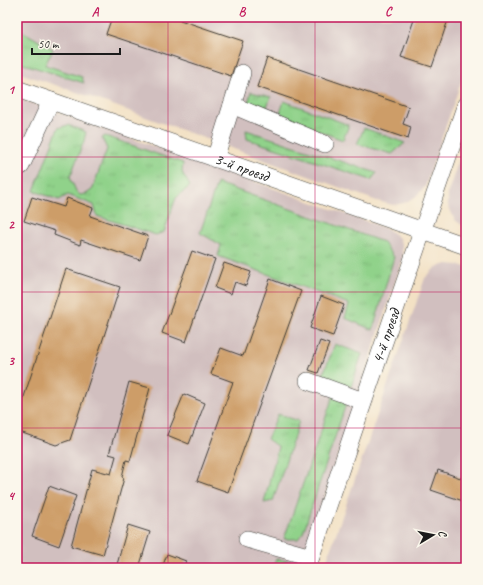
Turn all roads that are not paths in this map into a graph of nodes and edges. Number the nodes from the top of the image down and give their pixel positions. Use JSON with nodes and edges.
{"nodes":[{"id":1,"x":242,"y":72,"type":"dead end"},
{"id":2,"x":17,"y":90,"type":"edge"},
{"id":3,"x":51,"y":101,"type":"junction"},
{"id":4,"x":466,"y":104,"type":"edge"},
{"id":5,"x":232,"y":105,"type":"junction"},
{"id":6,"x":462,"y":129,"type":"edge"},
{"id":7,"x":325,"y":144,"type":"dead end"},
{"id":8,"x":214,"y":160,"type":"junction"},
{"id":9,"x":21,"y":166,"type":"dead end"},
{"id":10,"x":423,"y":231,"type":"junction"},
{"id":11,"x":466,"y":246,"type":"edge"},
{"id":12,"x":308,"y":381,"type":"dead end"},
{"id":13,"x":363,"y":401,"type":"junction"},
{"id":14,"x":247,"y":539,"type":"dead end"},
{"id":15,"x":309,"y":562,"type":"edge"}],
"edges":[{"from":1,"to":5,"type":"street"},
{"from":2,"to":3,"type":"street","name":"3-й проезд"},
{"from":3,"to":8,"type":"street","name":"3-й проезд"},
{"from":3,"to":9,"type":"street"},
{"from":4,"to":6,"type":"street","name":"4-й проезд"},
{"from":5,"to":7,"type":"street"},
{"from":5,"to":8,"type":"street"},
{"from":6,"to":10,"type":"street","name":"4-й проезд"},
{"from":8,"to":10,"type":"street","name":"3-й проезд"},
{"from":10,"to":11,"type":"street","name":"3-й проезд"},
{"from":10,"to":13,"type":"street","name":"4-й проезд"},
{"from":12,"to":13,"type":"street"},
{"from":13,"to":15,"type":"street","name":"4-й проезд"},
{"from":14,"to":15,"type":"street"}]}
